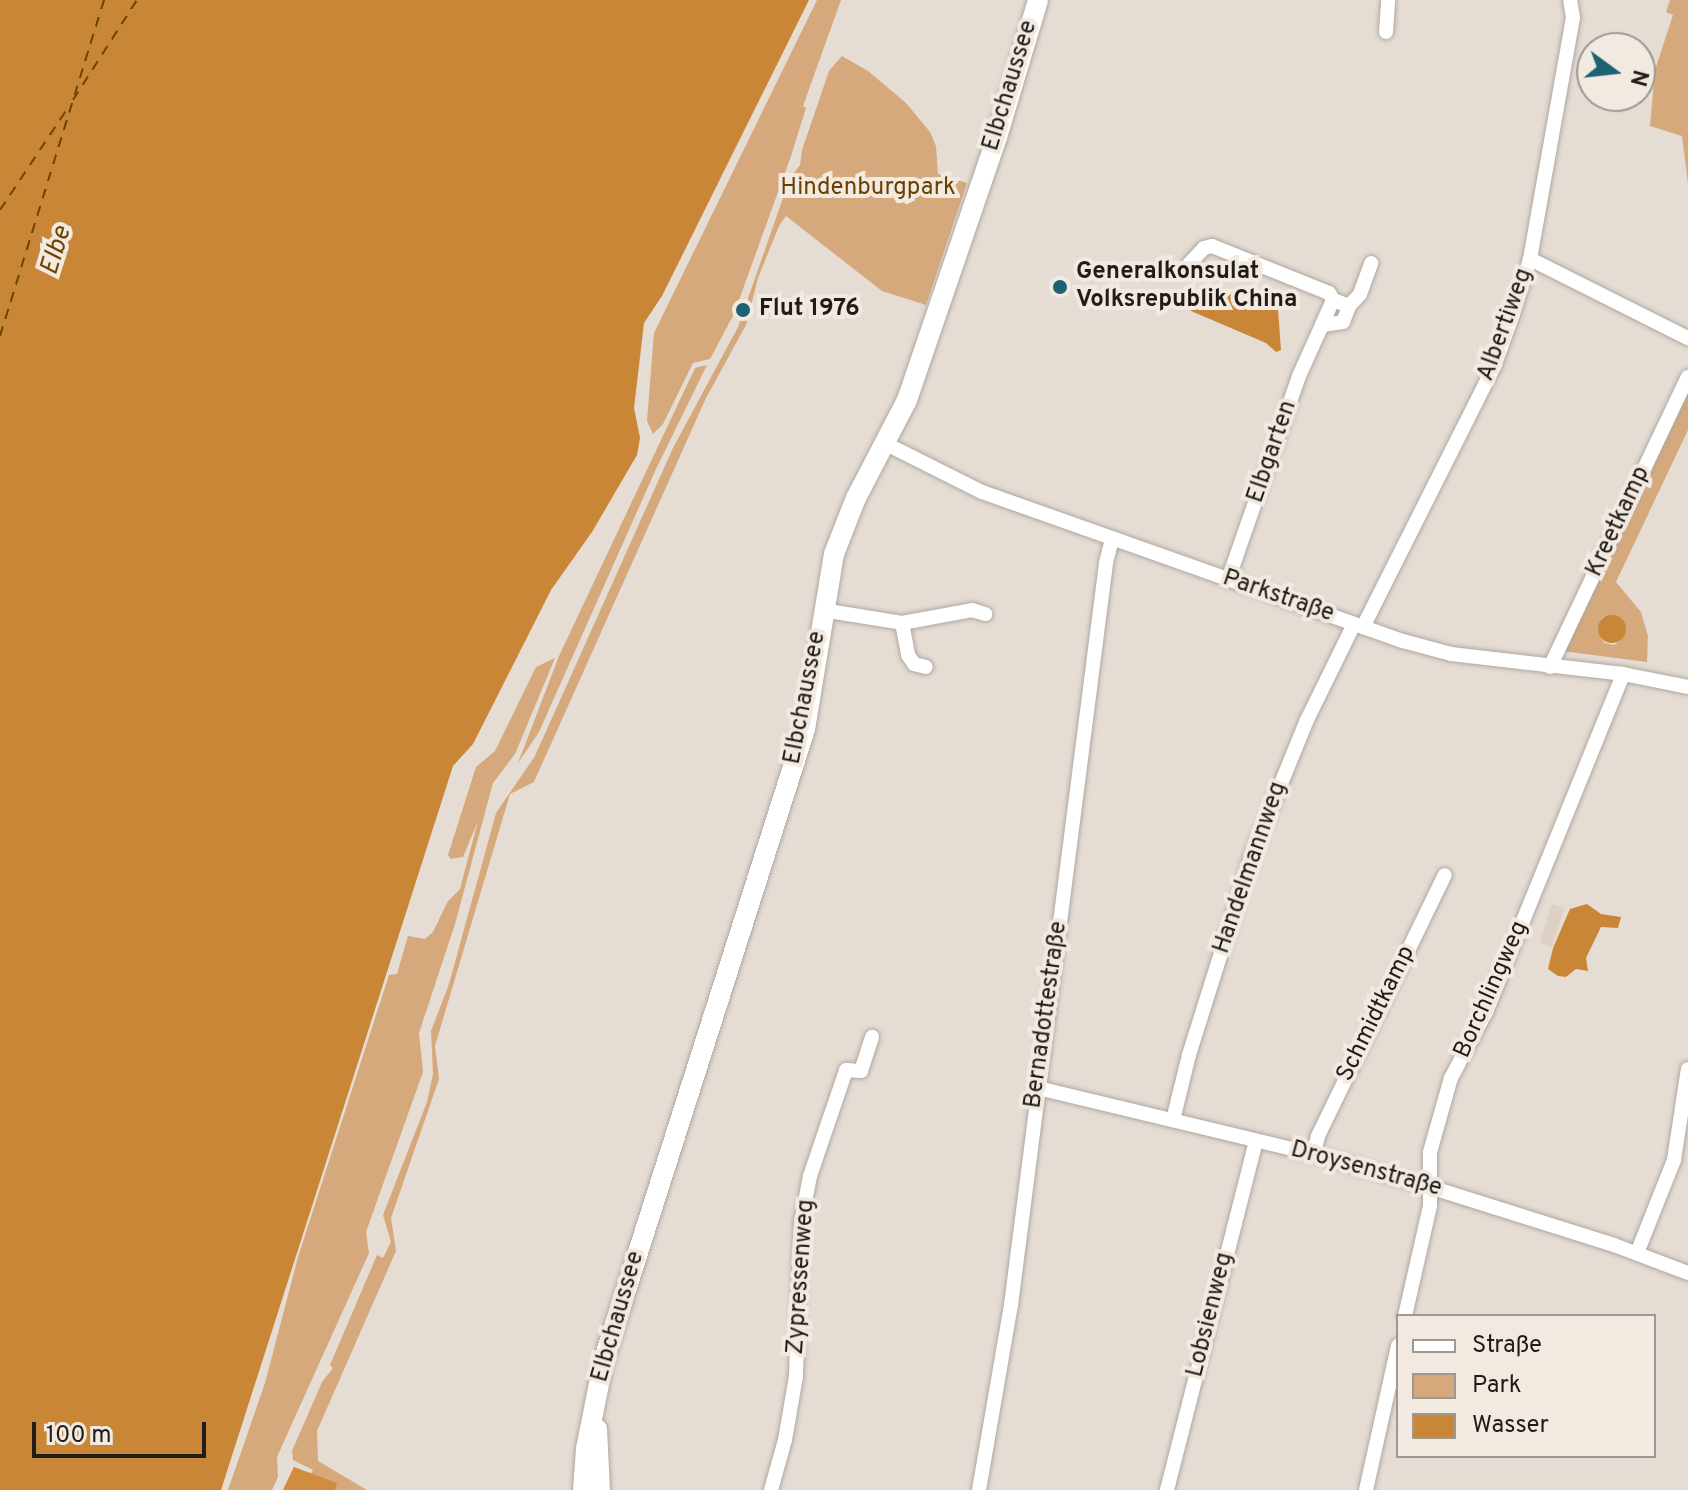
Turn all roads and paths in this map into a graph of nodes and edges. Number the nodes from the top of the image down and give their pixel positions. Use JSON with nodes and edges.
{"nodes":[{"id":1,"x":1038,"y":0,"type":"edge"},
{"id":2,"x":1388,"y":0,"type":"edge"},
{"id":3,"x":1570,"y":0,"type":"edge"},
{"id":4,"x":1386,"y":32,"type":"dead end"},
{"id":5,"x":1530,"y":259,"type":"junction"},
{"id":6,"x":1371,"y":263,"type":"dead end"},
{"id":7,"x":1189,"y":264,"type":"dead end"},
{"id":8,"x":1333,"y":300,"type":"junction"},
{"id":9,"x":1349,"y":306,"type":"junction"},
{"id":10,"x":1322,"y":325,"type":"junction"},
{"id":11,"x":1688,"y":338,"type":"edge"},
{"id":12,"x":1688,"y":377,"type":"edge"},
{"id":13,"x":886,"y":444,"type":"junction"},
{"id":14,"x":1112,"y":539,"type":"junction"},
{"id":15,"x":1228,"y":580,"type":"junction"},
{"id":16,"x":822,"y":610,"type":"junction"},
{"id":17,"x":985,"y":614,"type":"dead end"},
{"id":18,"x":902,"y":623,"type":"junction"},
{"id":19,"x":1358,"y":626,"type":"junction"},
{"id":20,"x":926,"y":667,"type":"dead end"},
{"id":21,"x":1550,"y":667,"type":"junction"},
{"id":22,"x":1623,"y":674,"type":"junction"},
{"id":23,"x":1688,"y":687,"type":"edge"},
{"id":24,"x":1445,"y":875,"type":"dead end"},
{"id":25,"x":872,"y":1037,"type":"dead end"},
{"id":26,"x":1688,"y":1069,"type":"edge"},
{"id":27,"x":1038,"y":1088,"type":"junction"},
{"id":28,"x":1173,"y":1120,"type":"junction"},
{"id":29,"x":1256,"y":1141,"type":"junction"},
{"id":30,"x":1313,"y":1154,"type":"junction"},
{"id":31,"x":1430,"y":1187,"type":"junction"},
{"id":32,"x":1637,"y":1253,"type":"junction"},
{"id":33,"x":1688,"y":1273,"type":"edge"},
{"id":34,"x":1405,"y":1314,"type":"edge"},
{"id":35,"x":1396,"y":1358,"type":"edge"},
{"id":36,"x":596,"y":1405,"type":"junction"},
{"id":37,"x":583,"y":1490,"type":"edge"},
{"id":38,"x":600,"y":1490,"type":"edge"},
{"id":39,"x":771,"y":1490,"type":"edge"},
{"id":40,"x":979,"y":1490,"type":"edge"},
{"id":41,"x":1167,"y":1490,"type":"edge"},
{"id":42,"x":1366,"y":1490,"type":"edge"}],
"edges":[{"from":1,"to":13,"type":"main road","name":"Elbchaussee"},
{"from":2,"to":4,"type":"street"},
{"from":3,"to":5,"type":"street","name":"Albertiweg"},
{"from":5,"to":11,"type":"street"},
{"from":5,"to":19,"type":"street","name":"Albertiweg"},
{"from":6,"to":9,"type":"street"},
{"from":7,"to":8,"type":"street"},
{"from":8,"to":9,"type":"street"},
{"from":8,"to":10,"type":"street","name":"Elbgarten"},
{"from":9,"to":10,"type":"street"},
{"from":10,"to":15,"type":"street","name":"Elbgarten"},
{"from":12,"to":21,"type":"street","name":"Kreetkamp"},
{"from":13,"to":14,"type":"street","name":"Parkstraße"},
{"from":13,"to":16,"type":"main road","name":"Elbchaussee"},
{"from":14,"to":15,"type":"street","name":"Parkstraße"},
{"from":14,"to":27,"type":"street","name":"Bernadottestraße"},
{"from":15,"to":19,"type":"street","name":"Parkstraße"},
{"from":16,"to":18,"type":"street"},
{"from":16,"to":36,"type":"main road","name":"Elbchaussee"},
{"from":17,"to":18,"type":"street"},
{"from":18,"to":20,"type":"street"},
{"from":19,"to":21,"type":"street","name":"Parkstraße"},
{"from":19,"to":28,"type":"street","name":"Handelmannweg"},
{"from":21,"to":22,"type":"street","name":"Parkstraße"},
{"from":22,"to":23,"type":"street","name":"Parkstraße"},
{"from":22,"to":31,"type":"street","name":"Borchlingweg"},
{"from":24,"to":30,"type":"street","name":"Schmidtkamp"},
{"from":25,"to":39,"type":"street","name":"Zypressenweg"},
{"from":26,"to":32,"type":"street"},
{"from":27,"to":28,"type":"street","name":"Droysenstraße"},
{"from":27,"to":40,"type":"street","name":"Bernadottestraße"},
{"from":28,"to":29,"type":"street","name":"Droysenstraße"},
{"from":29,"to":30,"type":"street","name":"Droysenstraße"},
{"from":29,"to":41,"type":"street","name":"Lobsienweg"},
{"from":30,"to":31,"type":"street","name":"Droysenstraße"},
{"from":31,"to":32,"type":"street","name":"Droysenstraße"},
{"from":31,"to":34,"type":"street","name":"Borchlingweg"},
{"from":32,"to":33,"type":"street","name":"Droysenstraße"},
{"from":35,"to":42,"type":"street"},
{"from":36,"to":37,"type":"main road","name":"Elbchaussee"},
{"from":36,"to":38,"type":"main road","name":"Elbchaussee"}]}
